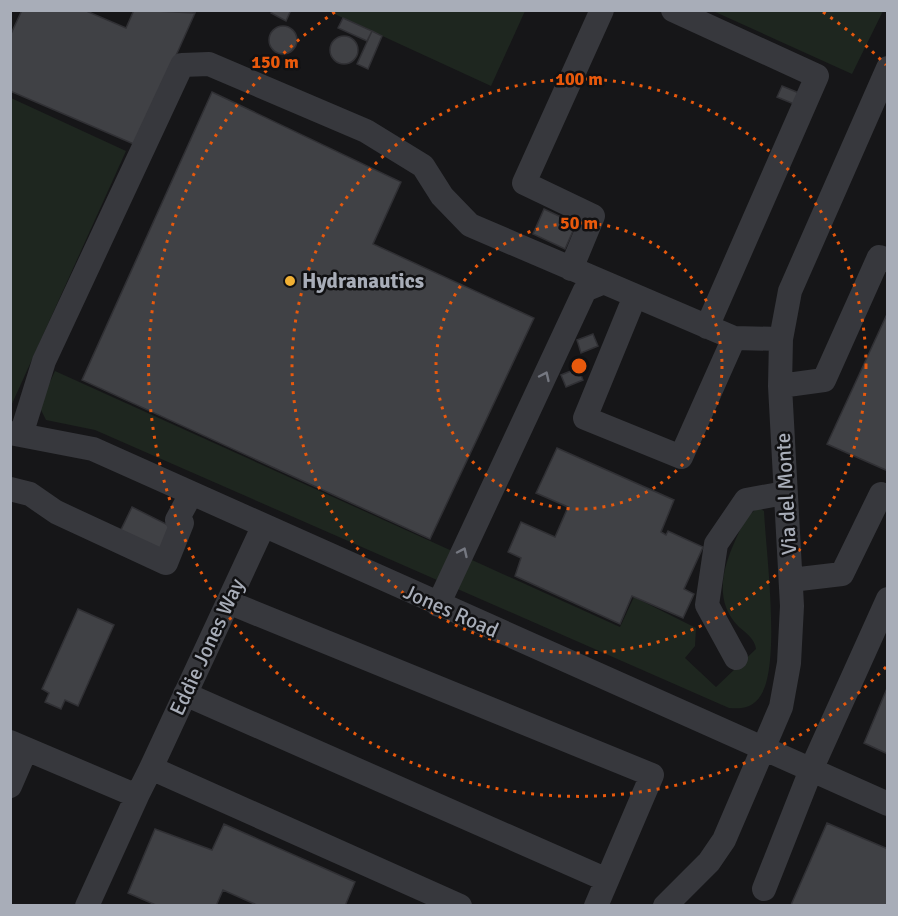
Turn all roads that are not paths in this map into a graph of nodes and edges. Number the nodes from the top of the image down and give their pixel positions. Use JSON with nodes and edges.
{"nodes":[{"id":1,"x":602,"y":10,"type":"edge"},
{"id":2,"x":673,"y":10,"type":"edge"},
{"id":3,"x":885,"y":80,"type":"edge"},
{"id":4,"x":888,"y":260,"type":"edge"},
{"id":5,"x":571,"y":269,"type":"junction"},
{"id":6,"x":602,"y":283,"type":"junction"},
{"id":7,"x":635,"y":296,"type":"junction"},
{"id":8,"x":707,"y":327,"type":"junction"},
{"id":9,"x":734,"y":338,"type":"junction"},
{"id":10,"x":781,"y":339,"type":"junction"},
{"id":11,"x":780,"y":386,"type":"junction"},
{"id":12,"x":16,"y":434,"type":"edge"},
{"id":13,"x":10,"y":489,"type":"edge"},
{"id":14,"x":785,"y":493,"type":"junction"},
{"id":15,"x":191,"y":494,"type":"junction"},
{"id":16,"x":881,"y":494,"type":"dead end"},
{"id":17,"x":263,"y":527,"type":"junction"},
{"id":18,"x":790,"y":580,"type":"junction"},
{"id":19,"x":888,"y":599,"type":"edge"},
{"id":20,"x":228,"y":602,"type":"junction"},
{"id":21,"x":438,"y":605,"type":"junction"},
{"id":22,"x":736,"y":658,"type":"dead end"},
{"id":23,"x":185,"y":693,"type":"junction"},
{"id":24,"x":18,"y":746,"type":"edge"},
{"id":25,"x":764,"y":750,"type":"junction"},
{"id":26,"x":151,"y":768,"type":"junction"},
{"id":27,"x":811,"y":770,"type":"junction"},
{"id":28,"x":10,"y":786,"type":"edge"},
{"id":29,"x":137,"y":796,"type":"junction"},
{"id":30,"x":888,"y":804,"type":"edge"},
{"id":31,"x":607,"y":880,"type":"junction"},
{"id":32,"x":764,"y":889,"type":"dead end"},
{"id":33,"x":87,"y":906,"type":"edge"},
{"id":34,"x":460,"y":906,"type":"edge"},
{"id":35,"x":596,"y":906,"type":"edge"},
{"id":36,"x":664,"y":906,"type":"edge"}],
"edges":[{"from":1,"to":5,"type":"street"},
{"from":2,"to":8,"type":"street"},
{"from":3,"to":10,"type":"street","name":"Via del Monte"},
{"from":4,"to":11,"type":"street"},
{"from":5,"to":6,"type":"street"},
{"from":5,"to":12,"type":"street"},
{"from":6,"to":7,"type":"street"},
{"from":21,"to":6,"type":"street","one_way":true},
{"from":7,"to":8,"type":"street"},
{"from":7,"to":9,"type":"street"},
{"from":8,"to":9,"type":"street"},
{"from":9,"to":10,"type":"street"},
{"from":10,"to":11,"type":"street","name":"Via del Monte"},
{"from":11,"to":14,"type":"street","name":"Via del Monte"},
{"from":12,"to":15,"type":"street","name":"Jones Road"},
{"from":13,"to":15,"type":"street"},
{"from":14,"to":18,"type":"street","name":"Via del Monte"},
{"from":14,"to":22,"type":"street"},
{"from":15,"to":17,"type":"street","name":"Jones Road"},
{"from":16,"to":18,"type":"street"},
{"from":17,"to":20,"type":"street","name":"Eddie Jones Way"},
{"from":17,"to":21,"type":"street","name":"Jones Road"},
{"from":18,"to":25,"type":"street","name":"Via del Monte"},
{"from":19,"to":27,"type":"street"},
{"from":20,"to":23,"type":"street","name":"Eddie Jones Way"},
{"from":20,"to":31,"type":"street"},
{"from":21,"to":25,"type":"street","name":"Jones Road"},
{"from":23,"to":26,"type":"street","name":"Eddie Jones Way"},
{"from":23,"to":31,"type":"street"},
{"from":24,"to":28,"type":"street"},
{"from":24,"to":29,"type":"street"},
{"from":25,"to":27,"type":"street","name":"Jones Road"},
{"from":25,"to":36,"type":"street","name":"Via del Monte"},
{"from":26,"to":29,"type":"street","name":"Eddie Jones Way"},
{"from":26,"to":34,"type":"street"},
{"from":27,"to":30,"type":"street","name":"Jones Road"},
{"from":27,"to":32,"type":"street"},
{"from":29,"to":33,"type":"street","name":"Eddie Jones Way"},
{"from":31,"to":35,"type":"street"}]}
